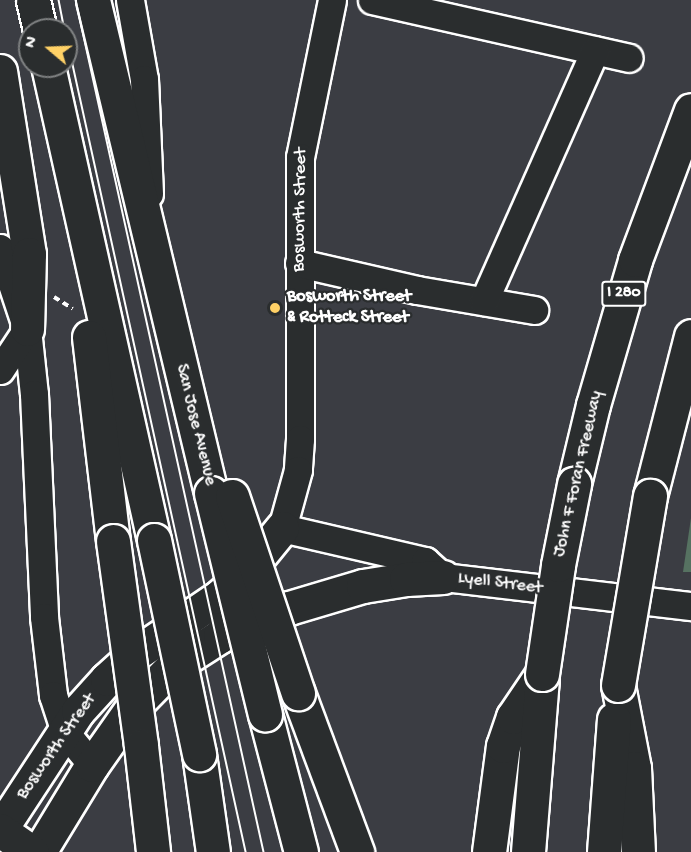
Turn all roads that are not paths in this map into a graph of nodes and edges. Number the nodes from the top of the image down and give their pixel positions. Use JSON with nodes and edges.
{"nodes":[{"id":1,"x":33,"y":0,"type":"edge"},
{"id":2,"x":93,"y":0,"type":"edge"},
{"id":3,"x":130,"y":0,"type":"edge"},
{"id":4,"x":332,"y":0,"type":"edge"},
{"id":5,"x":372,"y":0,"type":"edge"},
{"id":6,"x":37,"y":18,"type":"edge"},
{"id":7,"x":595,"y":51,"type":"junction"},
{"id":8,"x":629,"y":58,"type":"dead end"},
{"id":9,"x":0,"y":70,"type":"edge"},
{"id":10,"x":49,"y":78,"type":"edge"},
{"id":11,"x":50,"y":78,"type":"edge"},
{"id":12,"x":691,"y":110,"type":"edge"},
{"id":13,"x":0,"y":248,"type":"edge"},
{"id":14,"x":152,"y":252,"type":"junction"},
{"id":15,"x":299,"y":262,"type":"junction"},
{"id":16,"x":484,"y":301,"type":"junction"},
{"id":17,"x":534,"y":309,"type":"dead end"},
{"id":18,"x":14,"y":333,"type":"edge"},
{"id":19,"x":691,"y":336,"type":"edge"},
{"id":20,"x":0,"y":370,"type":"edge"},
{"id":21,"x":220,"y":487,"type":"junction"},
{"id":22,"x":282,"y":528,"type":"junction"},
{"id":23,"x":443,"y":577,"type":"junction"},
{"id":24,"x":689,"y":605,"type":"edge"},
{"id":25,"x":220,"y":636,"type":"junction"},
{"id":26,"x":542,"y":674,"type":"junction"},
{"id":27,"x":618,"y":685,"type":"junction"},
{"id":28,"x":265,"y":714,"type":"junction"},
{"id":29,"x":65,"y":732,"type":"junction"},
{"id":30,"x":199,"y":754,"type":"junction"},
{"id":31,"x":92,"y":765,"type":"junction"},
{"id":32,"x":0,"y":830,"type":"edge"},
{"id":33,"x":32,"y":852,"type":"edge"},
{"id":34,"x":39,"y":852,"type":"edge"},
{"id":35,"x":153,"y":852,"type":"edge"},
{"id":36,"x":213,"y":852,"type":"edge"},
{"id":37,"x":221,"y":852,"type":"edge"},
{"id":38,"x":288,"y":852,"type":"edge"},
{"id":39,"x":301,"y":852,"type":"edge"},
{"id":40,"x":357,"y":852,"type":"edge"},
{"id":41,"x":489,"y":852,"type":"edge"},
{"id":42,"x":528,"y":852,"type":"edge"},
{"id":43,"x":604,"y":852,"type":"edge"},
{"id":44,"x":638,"y":852,"type":"edge"}],
"edges":[{"from":1,"to":6,"type":"main road"},
{"from":2,"to":14,"type":"main road","name":"San Jose Avenue"},
{"from":3,"to":14,"type":"street"},
{"from":4,"to":15,"type":"street","name":"Bosworth Street"},
{"from":5,"to":7,"type":"street"},
{"from":7,"to":8,"type":"street"},
{"from":7,"to":16,"type":"street"},
{"from":9,"to":18,"type":"main road"},
{"from":10,"to":35,"type":"main road","bridge":true},
{"from":11,"to":30,"type":"main road","bridge":true},
{"from":12,"to":26,"type":"main road","name":"John F Foran Freeway","number":"I 280","bridge":true},
{"from":13,"to":18,"type":"street"},
{"from":14,"to":21,"type":"main road","name":"San Jose Avenue"},
{"from":15,"to":16,"type":"street"},
{"from":15,"to":22,"type":"street","name":"Bosworth Street"},
{"from":16,"to":17,"type":"street"},
{"from":18,"to":20,"type":"street"},
{"from":18,"to":29,"type":"street"},
{"from":19,"to":27,"type":"main road","bridge":true},
{"from":21,"to":28,"type":"main road","name":"San Jose Avenue","bridge":true},
{"from":21,"to":40,"type":"main road","bridge":true},
{"from":22,"to":23,"type":"street","name":"Lyell Street"},
{"from":22,"to":25,"type":"main road","name":"Bosworth Street"},
{"from":22,"to":29,"type":"main road","name":"Bosworth Street"},
{"from":23,"to":24,"type":"street","name":"Lyell Street"},
{"from":23,"to":25,"type":"main road"},
{"from":25,"to":31,"type":"main road","name":"Bosworth Street"},
{"from":26,"to":41,"type":"main road"},
{"from":26,"to":42,"type":"main road","name":"John F Foran Freeway","number":"I 280"},
{"from":27,"to":43,"type":"main road"},
{"from":27,"to":44,"type":"main road"},
{"from":28,"to":38,"type":"main road","name":"San Jose Avenue"},
{"from":28,"to":39,"type":"main road"},
{"from":29,"to":31,"type":"street"},
{"from":29,"to":32,"type":"main road","name":"Bosworth Street"},
{"from":30,"to":36,"type":"main road"},
{"from":30,"to":37,"type":"main road"},
{"from":31,"to":34,"type":"main road","name":"Bosworth Street"},
{"from":32,"to":33,"type":"main road"}]}
